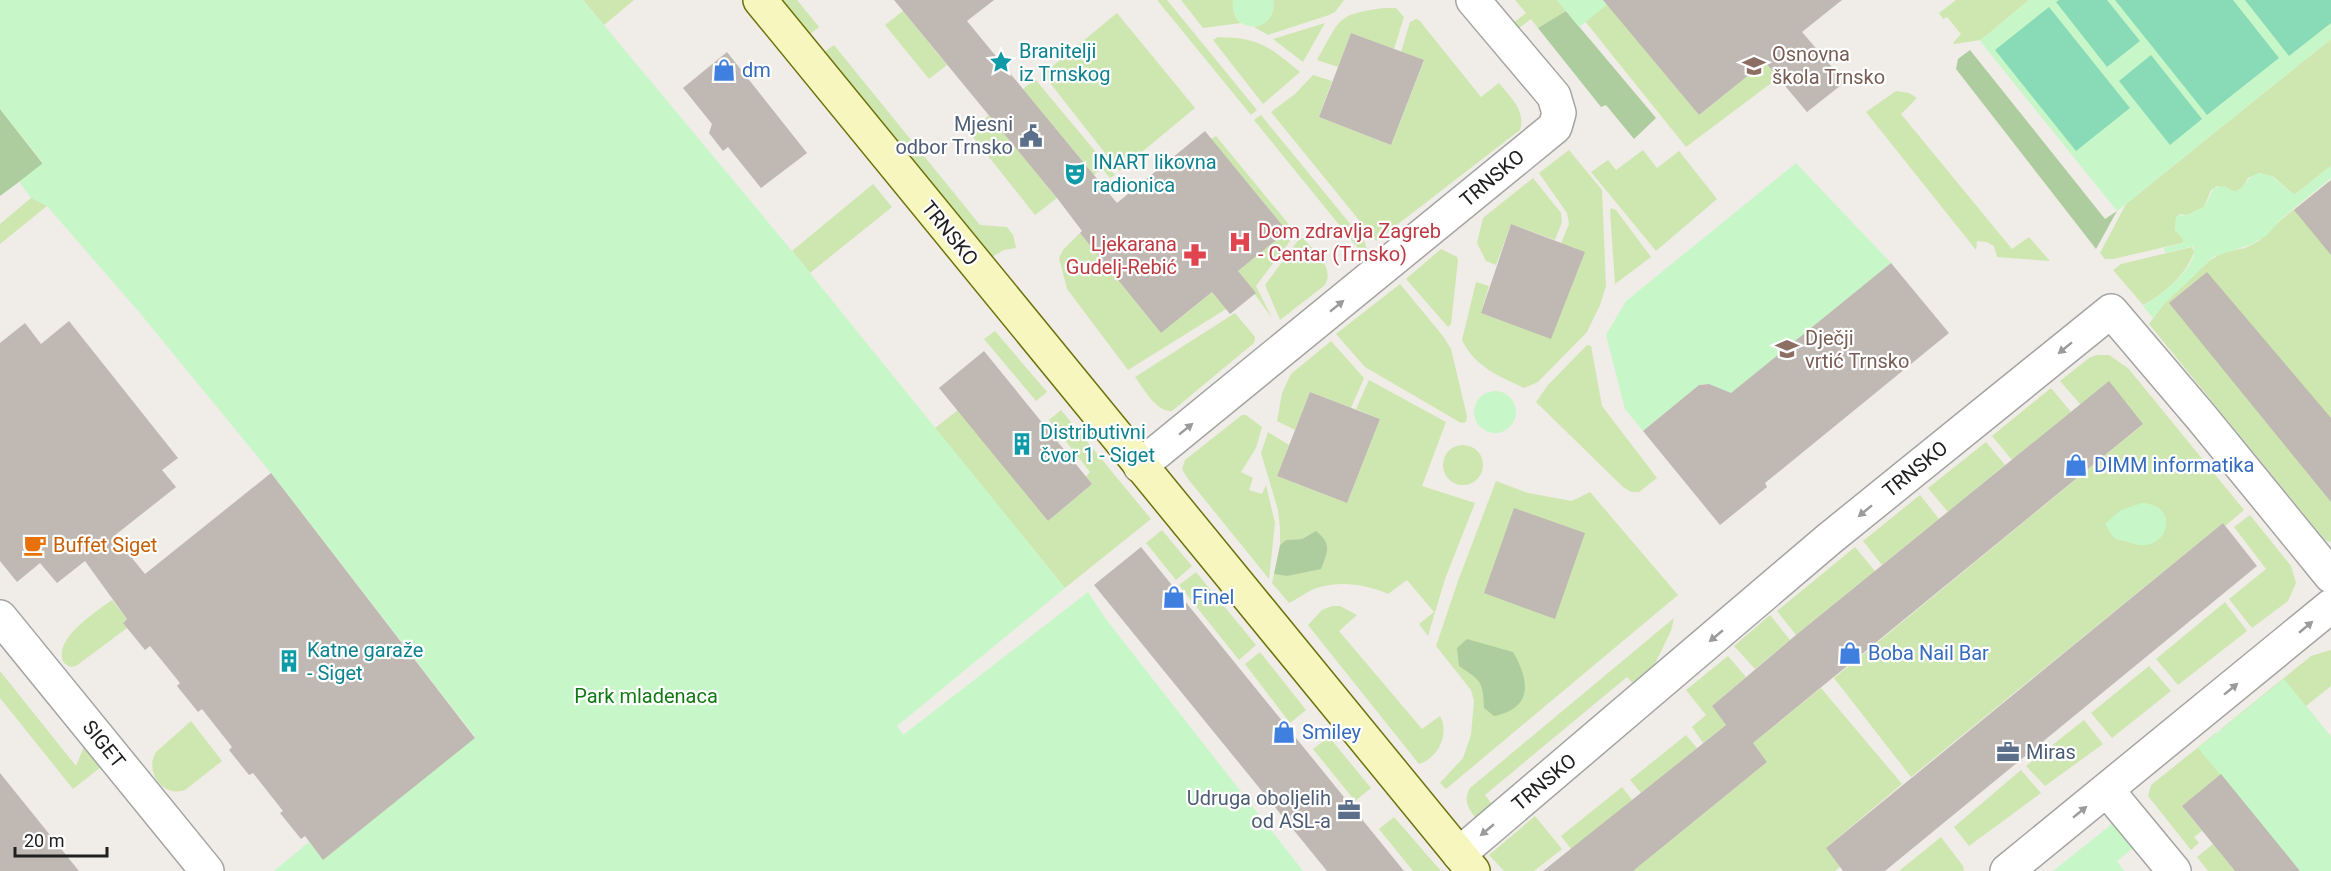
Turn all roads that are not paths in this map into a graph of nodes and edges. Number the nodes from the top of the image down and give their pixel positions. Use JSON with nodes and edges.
{"nodes":[{"id":1,"x":760,"y":0,"type":"edge"},
{"id":2,"x":1473,"y":0,"type":"edge"},
{"id":3,"x":1140,"y":466,"type":"junction"},
{"id":4,"x":2331,"y":576,"type":"edge"},
{"id":5,"x":2331,"y":606,"type":"edge"},
{"id":6,"x":0,"y":617,"type":"edge"},
{"id":7,"x":2107,"y":790,"type":"junction"},
{"id":8,"x":1466,"y":862,"type":"edge"},
{"id":9,"x":207,"y":871,"type":"edge"},
{"id":10,"x":2007,"y":871,"type":"edge"},
{"id":11,"x":2174,"y":871,"type":"edge"}],
"edges":[{"from":1,"to":3,"type":"street","name":"TRNSKO"},
{"from":3,"to":2,"type":"street","name":"TRNSKO","one_way":true},
{"from":3,"to":8,"type":"street","name":"TRNSKO"},
{"from":4,"to":8,"type":"street","name":"TRNSKO","one_way":true},
{"from":7,"to":5,"type":"street","one_way":true},
{"from":6,"to":9,"type":"street","name":"SIGET"},
{"from":10,"to":7,"type":"street","one_way":true},
{"from":7,"to":11,"type":"street"}]}
